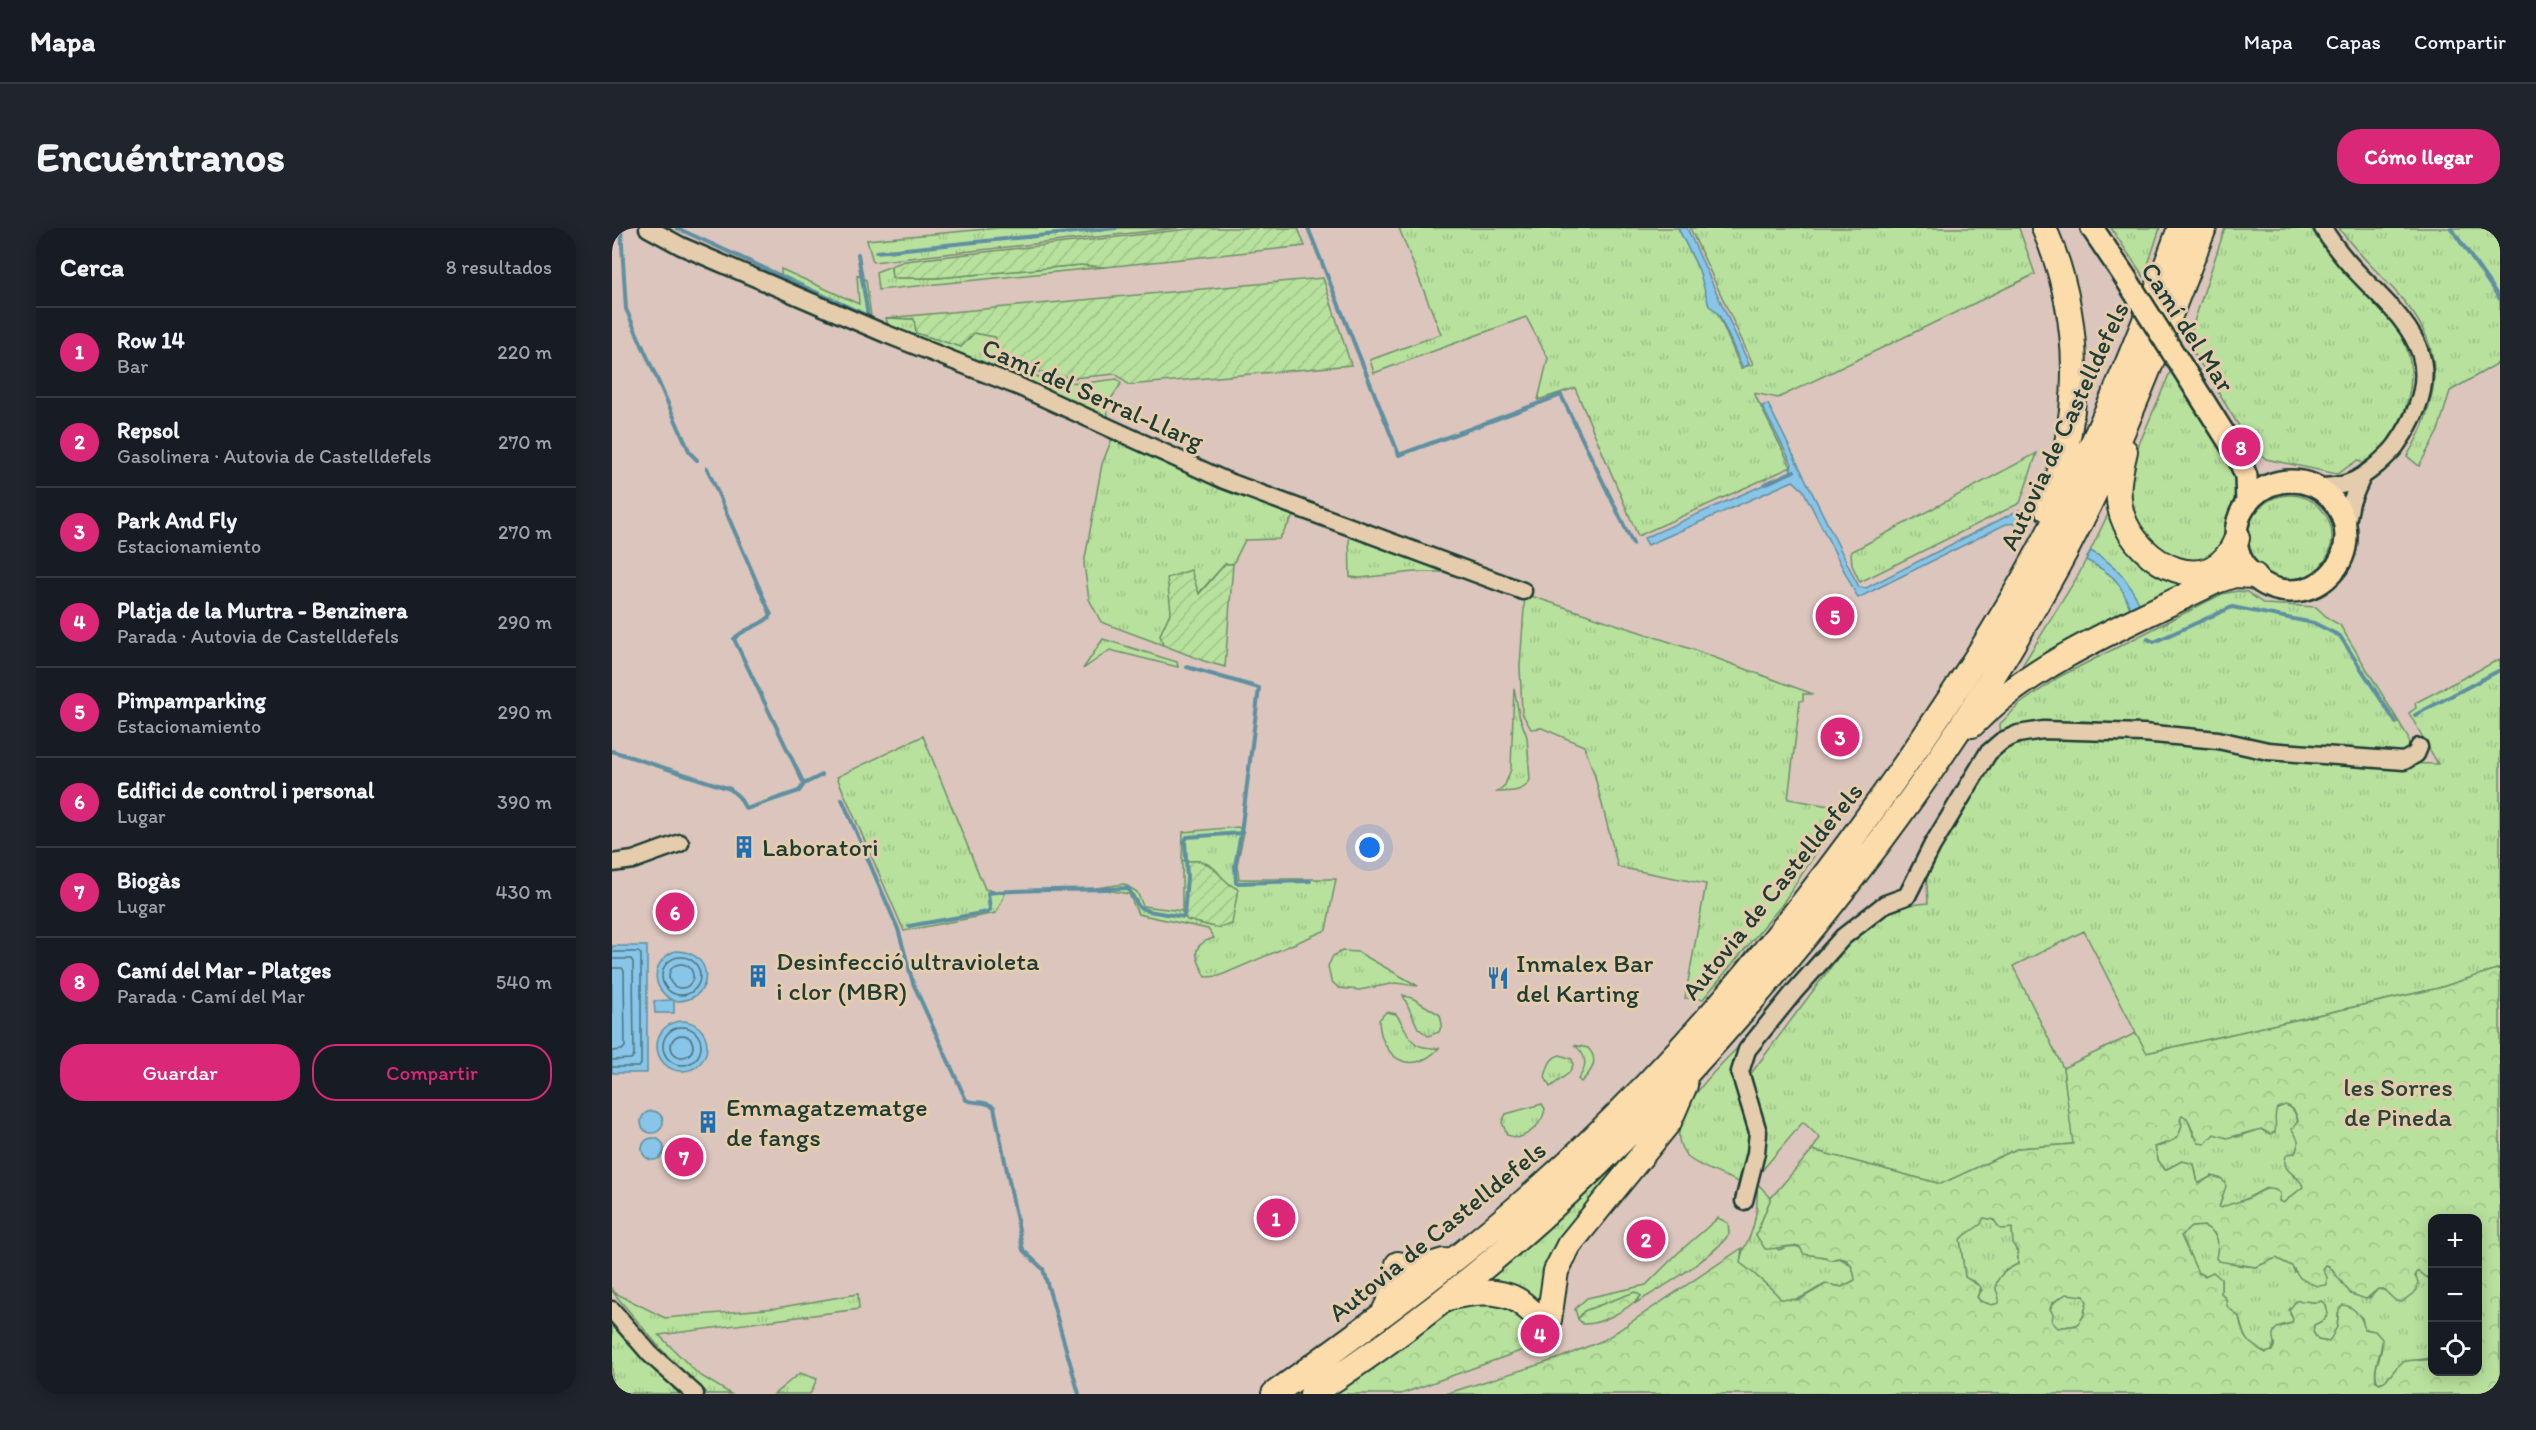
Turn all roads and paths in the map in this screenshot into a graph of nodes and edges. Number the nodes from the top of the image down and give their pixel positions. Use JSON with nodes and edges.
{"nodes":[{"id":1,"x":648,"y":228,"type":"edge"},
{"id":2,"x":2044,"y":228,"type":"edge"},
{"id":3,"x":2092,"y":228,"type":"edge"},
{"id":4,"x":2180,"y":228,"type":"edge"},
{"id":5,"x":2204,"y":228,"type":"edge"},
{"id":6,"x":2323,"y":228,"type":"edge"},
{"id":7,"x":2133,"y":412,"type":"junction"},
{"id":8,"x":2238,"y":456,"type":"junction"},
{"id":9,"x":2361,"y":479,"type":"junction"},
{"id":10,"x":2287,"y":481,"type":"junction"},
{"id":11,"x":2316,"y":487,"type":"junction"},
{"id":12,"x":2247,"y":504,"type":"junction"},
{"id":13,"x":2346,"y":527,"type":"junction"},
{"id":14,"x":2237,"y":538,"type":"junction"},
{"id":15,"x":2255,"y":576,"type":"junction"},
{"id":16,"x":1523,"y":591,"type":"dead end"},
{"id":17,"x":2014,"y":594,"type":"junction"},
{"id":18,"x":2419,"y":747,"type":"dead end"},
{"id":19,"x":1942,"y":756,"type":"junction"},
{"id":20,"x":680,"y":843,"type":"dead end"},
{"id":21,"x":612,"y":863,"type":"edge"},
{"id":22,"x":1690,"y":1072,"type":"junction"},
{"id":23,"x":1744,"y":1201,"type":"dead end"},
{"id":24,"x":1445,"y":1299,"type":"junction"},
{"id":25,"x":612,"y":1310,"type":"edge"},
{"id":26,"x":695,"y":1394,"type":"edge"},
{"id":27,"x":1274,"y":1394,"type":"edge"},
{"id":28,"x":1312,"y":1394,"type":"edge"}],
"edges":[{"from":1,"to":16,"type":"street","name":"Camí del Serral-Llarg"},
{"from":2,"to":17,"type":"highway"},
{"from":3,"to":8,"type":"main road","name":"Camí del Mar","bridge":true},
{"from":4,"to":17,"type":"highway","name":"Autovia de Castelldefels"},
{"from":5,"to":7,"type":"highway","name":"Autovia de Castelldefels"},
{"from":6,"to":9,"type":"street"},
{"from":7,"to":14,"type":"highway"},
{"from":7,"to":19,"type":"highway","name":"Autovia de Castelldefels"},
{"from":8,"to":10,"type":"main road","name":"Camí del Mar"},
{"from":8,"to":12,"type":"main road","name":"Camí del Mar"},
{"from":9,"to":11,"type":"street"},
{"from":9,"to":13,"type":"street"},
{"from":10,"to":11,"type":"main road"},
{"from":10,"to":12,"type":"main road"},
{"from":11,"to":13,"type":"main road"},
{"from":12,"to":14,"type":"main road"},
{"from":13,"to":15,"type":"main road"},
{"from":14,"to":15,"type":"main road"},
{"from":15,"to":19,"type":"highway"},
{"from":17,"to":27,"type":"highway","name":"Autovia de Castelldefels"},
{"from":18,"to":23,"type":"street"},
{"from":19,"to":22,"type":"highway","name":"Autovia de Castelldefels"},
{"from":20,"to":21,"type":"street"},
{"from":22,"to":24,"type":"highway","name":"Autovia de Castelldefels"},
{"from":22,"to":24,"type":"highway"},
{"from":24,"to":28,"type":"highway","name":"Autovia de Castelldefels"},
{"from":25,"to":26,"type":"street"}]}
